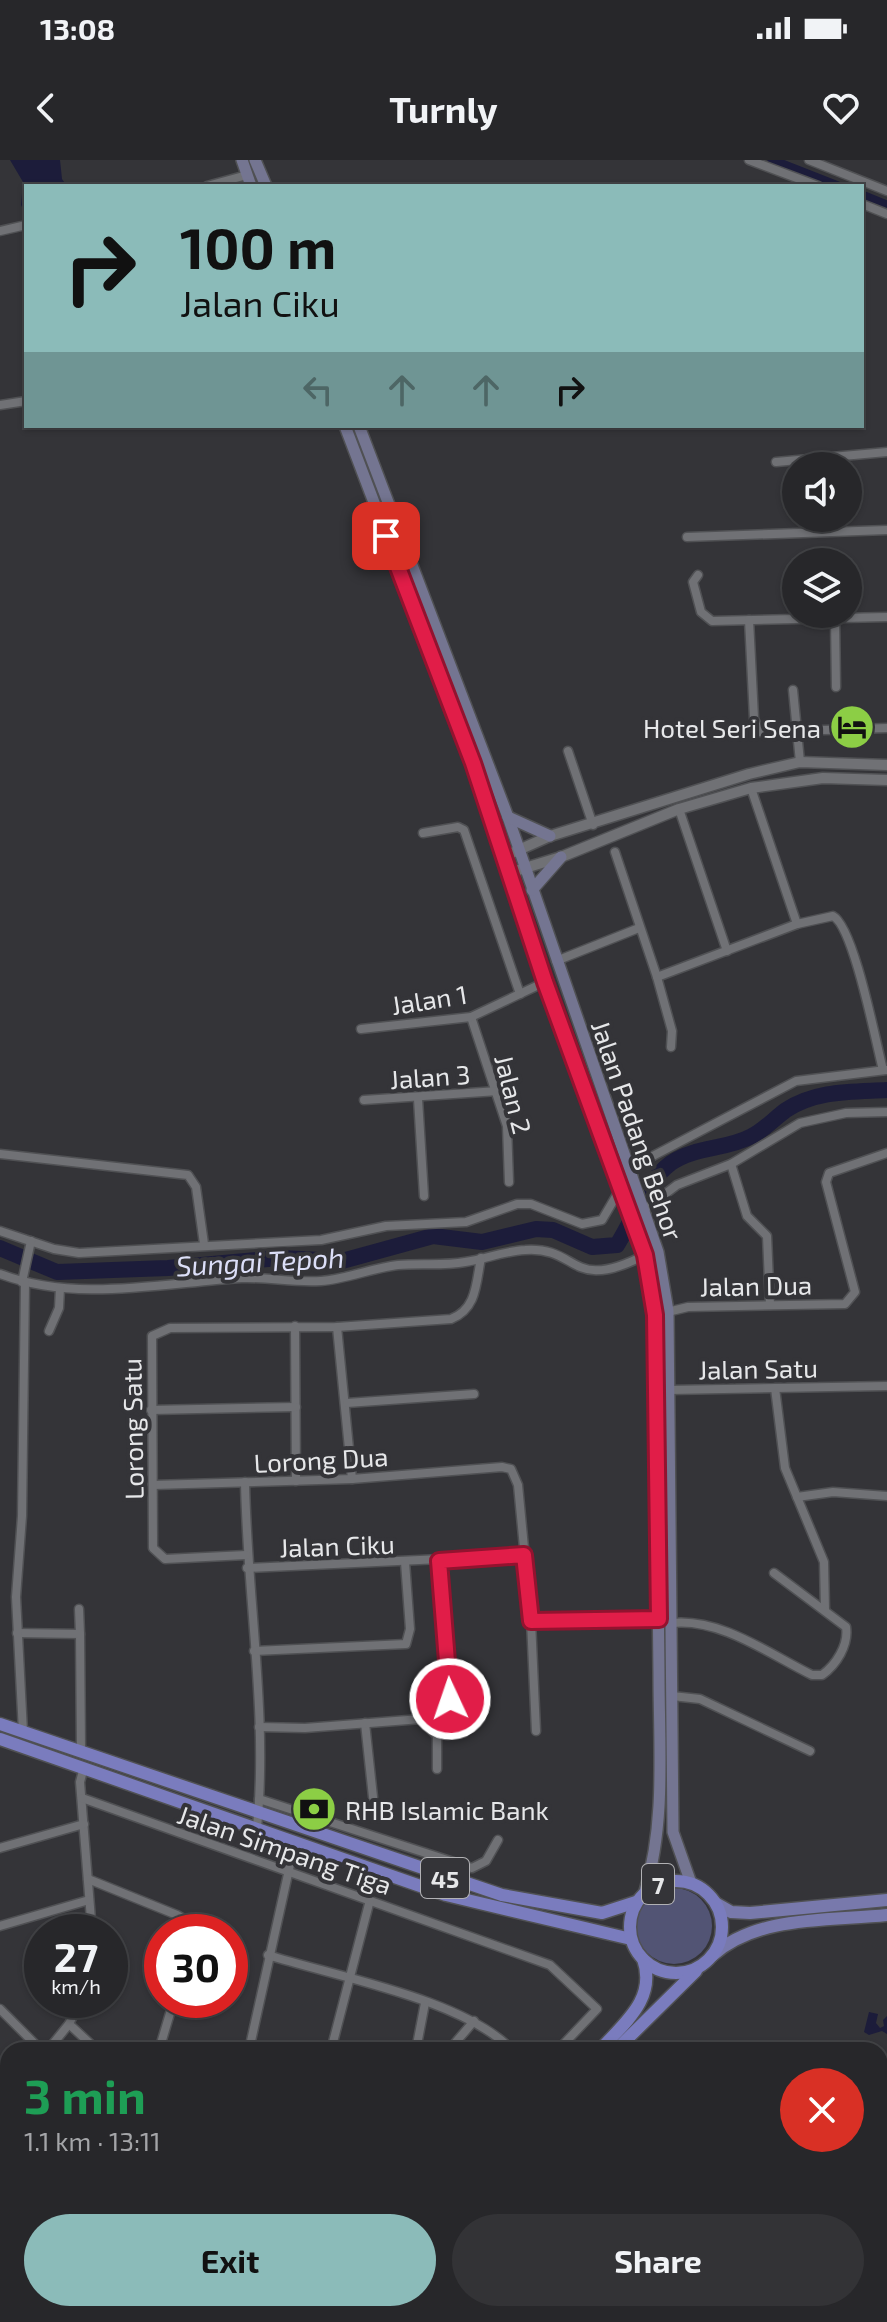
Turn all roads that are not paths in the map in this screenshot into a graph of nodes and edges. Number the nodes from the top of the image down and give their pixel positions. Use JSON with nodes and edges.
{"nodes":[{"id":1,"x":242,"y":160,"type":"edge"},
{"id":2,"x":749,"y":160,"type":"edge"},
{"id":3,"x":809,"y":160,"type":"edge"},
{"id":4,"x":256,"y":162,"type":"edge"},
{"id":5,"x":249,"y":181,"type":"edge"},
{"id":6,"x":224,"y":184,"type":"edge"},
{"id":7,"x":265,"y":184,"type":"edge"},
{"id":8,"x":813,"y":184,"type":"edge"},
{"id":9,"x":887,"y":191,"type":"edge"},
{"id":10,"x":864,"y":205,"type":"edge"},
{"id":11,"x":887,"y":214,"type":"edge"},
{"id":12,"x":24,"y":225,"type":"edge"},
{"id":13,"x":0,"y":231,"type":"edge"},
{"id":14,"x":24,"y":401,"type":"edge"},
{"id":15,"x":0,"y":405,"type":"edge"},
{"id":16,"x":346,"y":428,"type":"edge"},
{"id":17,"x":360,"y":428,"type":"edge"},
{"id":18,"x":887,"y":452,"type":"edge"},
{"id":19,"x":776,"y":462,"type":"dead end"},
{"id":20,"x":887,"y":530,"type":"edge"},
{"id":21,"x":687,"y":537,"type":"dead end"},
{"id":22,"x":698,"y":575,"type":"dead end"},
{"id":23,"x":862,"y":617,"type":"edge"},
{"id":24,"x":887,"y":617,"type":"edge"},
{"id":25,"x":782,"y":619,"type":"edge"},
{"id":26,"x":749,"y":620,"type":"junction"},
{"id":27,"x":835,"y":628,"type":"edge"},
{"id":28,"x":836,"y":687,"type":"dead end"},
{"id":29,"x":793,"y":690,"type":"dead end"},
{"id":30,"x":887,"y":728,"type":"edge"},
{"id":31,"x":795,"y":731,"type":"junction"},
{"id":32,"x":568,"y":751,"type":"dead end"},
{"id":33,"x":800,"y":762,"type":"junction"},
{"id":34,"x":887,"y":765,"type":"edge"},
{"id":35,"x":887,"y":780,"type":"edge"},
{"id":36,"x":751,"y":788,"type":"junction"},
{"id":37,"x":679,"y":809,"type":"junction"},
{"id":38,"x":508,"y":817,"type":"junction"},
{"id":39,"x":593,"y":825,"type":"junction"},
{"id":40,"x":423,"y":833,"type":"dead end"},
{"id":41,"x":550,"y":836,"type":"junction"},
{"id":42,"x":518,"y":851,"type":"junction"},
{"id":43,"x":615,"y":852,"type":"dead end"},
{"id":44,"x":503,"y":857,"type":"junction"},
{"id":45,"x":561,"y":857,"type":"junction"},
{"id":46,"x":524,"y":867,"type":"junction"},
{"id":47,"x":509,"y":873,"type":"junction"},
{"id":48,"x":532,"y":890,"type":"junction"},
{"id":49,"x":797,"y":924,"type":"junction"},
{"id":50,"x":639,"y":928,"type":"junction"},
{"id":51,"x":727,"y":951,"type":"junction"},
{"id":52,"x":555,"y":961,"type":"junction"},
{"id":53,"x":657,"y":977,"type":"junction"},
{"id":54,"x":545,"y":982,"type":"junction"},
{"id":55,"x":520,"y":994,"type":"junction"},
{"id":56,"x":471,"y":1017,"type":"junction"},
{"id":57,"x":361,"y":1029,"type":"dead end"},
{"id":58,"x":671,"y":1047,"type":"dead end"},
{"id":59,"x":885,"y":1070,"type":"edge"},
{"id":60,"x":498,"y":1091,"type":"junction"},
{"id":61,"x":418,"y":1099,"type":"junction"},
{"id":62,"x":364,"y":1100,"type":"dead end"},
{"id":63,"x":887,"y":1112,"type":"edge"},
{"id":64,"x":887,"y":1153,"type":"edge"},
{"id":65,"x":0,"y":1154,"type":"edge"},
{"id":66,"x":731,"y":1164,"type":"junction"},
{"id":67,"x":630,"y":1172,"type":"junction"},
{"id":68,"x":509,"y":1182,"type":"dead end"},
{"id":69,"x":623,"y":1190,"type":"junction"},
{"id":70,"x":424,"y":1196,"type":"dead end"},
{"id":71,"x":645,"y":1209,"type":"junction"},
{"id":72,"x":0,"y":1231,"type":"edge"},
{"id":73,"x":204,"y":1244,"type":"junction"},
{"id":74,"x":30,"y":1246,"type":"junction"},
{"id":75,"x":645,"y":1255,"type":"junction"},
{"id":76,"x":481,"y":1258,"type":"junction"},
{"id":77,"x":0,"y":1274,"type":"edge"},
{"id":78,"x":23,"y":1279,"type":"junction"},
{"id":79,"x":60,"y":1288,"type":"junction"},
{"id":80,"x":770,"y":1305,"type":"junction"},
{"id":81,"x":668,"y":1311,"type":"junction"},
{"id":82,"x":655,"y":1315,"type":"junction"},
{"id":83,"x":295,"y":1326,"type":"junction"},
{"id":84,"x":337,"y":1327,"type":"junction"},
{"id":85,"x":49,"y":1331,"type":"dead end"},
{"id":86,"x":887,"y":1386,"type":"edge"},
{"id":87,"x":775,"y":1388,"type":"junction"},
{"id":88,"x":669,"y":1390,"type":"junction"},
{"id":89,"x":474,"y":1394,"type":"dead end"},
{"id":90,"x":347,"y":1403,"type":"junction"},
{"id":91,"x":296,"y":1407,"type":"junction"},
{"id":92,"x":151,"y":1410,"type":"junction"},
{"id":93,"x":352,"y":1479,"type":"junction"},
{"id":94,"x":296,"y":1481,"type":"junction"},
{"id":95,"x":245,"y":1482,"type":"junction"},
{"id":96,"x":153,"y":1485,"type":"junction"},
{"id":97,"x":887,"y":1496,"type":"edge"},
{"id":98,"x":797,"y":1497,"type":"junction"},
{"id":99,"x":246,"y":1555,"type":"junction"},
{"id":100,"x":524,"y":1555,"type":"junction"},
{"id":101,"x":439,"y":1561,"type":"junction"},
{"id":102,"x":405,"y":1562,"type":"junction"},
{"id":103,"x":247,"y":1568,"type":"junction"},
{"id":104,"x":774,"y":1573,"type":"dead end"},
{"id":105,"x":79,"y":1609,"type":"dead end"},
{"id":106,"x":825,"y":1610,"type":"junction"},
{"id":107,"x":659,"y":1619,"type":"junction"},
{"id":108,"x":531,"y":1621,"type":"junction"},
{"id":109,"x":672,"y":1623,"type":"junction"},
{"id":110,"x":17,"y":1633,"type":"junction"},
{"id":111,"x":80,"y":1634,"type":"junction"},
{"id":112,"x":254,"y":1651,"type":"junction"},
{"id":113,"x":672,"y":1696,"type":"junction"},
{"id":114,"x":365,"y":1723,"type":"junction"},
{"id":115,"x":427,"y":1723,"type":"junction"},
{"id":116,"x":0,"y":1724,"type":"edge"},
{"id":117,"x":259,"y":1727,"type":"junction"},
{"id":118,"x":536,"y":1731,"type":"dead end"},
{"id":119,"x":23,"y":1732,"type":"junction"},
{"id":120,"x":0,"y":1739,"type":"edge"},
{"id":121,"x":810,"y":1751,"type":"dead end"},
{"id":122,"x":85,"y":1753,"type":"junction"},
{"id":123,"x":84,"y":1767,"type":"junction"},
{"id":124,"x":437,"y":1769,"type":"dead end"},
{"id":125,"x":373,"y":1797,"type":"dead end"},
{"id":126,"x":82,"y":1798,"type":"junction"},
{"id":127,"x":259,"y":1799,"type":"junction"},
{"id":128,"x":258,"y":1814,"type":"junction"},
{"id":129,"x":84,"y":1824,"type":"junction"},
{"id":130,"x":257,"y":1828,"type":"junction"},
{"id":131,"x":498,"y":1840,"type":"dead end"},
{"id":132,"x":400,"y":1843,"type":"junction"},
{"id":133,"x":305,"y":1846,"type":"junction"},
{"id":134,"x":0,"y":1848,"type":"edge"},
{"id":135,"x":394,"y":1860,"type":"junction"},
{"id":136,"x":288,"y":1873,"type":"junction"},
{"id":137,"x":88,"y":1879,"type":"junction"},
{"id":138,"x":691,"y":1883,"type":"junction"},
{"id":139,"x":640,"y":1897,"type":"junction"},
{"id":140,"x":89,"y":1900,"type":"junction"},
{"id":141,"x":370,"y":1900,"type":"junction"},
{"id":142,"x":887,"y":1900,"type":"edge"},
{"id":143,"x":717,"y":1904,"type":"junction"},
{"id":144,"x":90,"y":1914,"type":"edge"},
{"id":145,"x":175,"y":1914,"type":"edge"},
{"id":146,"x":887,"y":1915,"type":"edge"},
{"id":147,"x":0,"y":1926,"type":"edge"},
{"id":148,"x":631,"y":1939,"type":"junction"},
{"id":149,"x":268,"y":1955,"type":"junction"},
{"id":150,"x":643,"y":1958,"type":"junction"},
{"id":151,"x":709,"y":1959,"type":"junction"},
{"id":152,"x":347,"y":1979,"type":"junction"},
{"id":153,"x":425,"y":2003,"type":"junction"},
{"id":154,"x":0,"y":2009,"type":"edge"},
{"id":155,"x":72,"y":2018,"type":"edge"},
{"id":156,"x":169,"y":2018,"type":"edge"},
{"id":157,"x":474,"y":2021,"type":"junction"},
{"id":158,"x":69,"y":2024,"type":"junction"},
{"id":159,"x":33,"y":2042,"type":"edge"},
{"id":160,"x":54,"y":2042,"type":"edge"},
{"id":161,"x":88,"y":2042,"type":"edge"},
{"id":162,"x":161,"y":2042,"type":"edge"},
{"id":163,"x":251,"y":2042,"type":"edge"},
{"id":164,"x":333,"y":2042,"type":"edge"},
{"id":165,"x":418,"y":2042,"type":"edge"},
{"id":166,"x":456,"y":2042,"type":"edge"},
{"id":167,"x":504,"y":2042,"type":"edge"},
{"id":168,"x":566,"y":2042,"type":"edge"},
{"id":169,"x":607,"y":2042,"type":"edge"},
{"id":170,"x":624,"y":2042,"type":"edge"}],
"edges":[{"from":1,"to":5,"type":"main road"},
{"from":2,"to":8,"type":"street"},
{"from":3,"to":9,"type":"street"},
{"from":4,"to":5,"type":"main road"},
{"from":4,"to":7,"type":"main road"},
{"from":5,"to":6,"type":"street"},
{"from":10,"to":11,"type":"street"},
{"from":12,"to":13,"type":"street"},
{"from":14,"to":15,"type":"street"},
{"from":16,"to":44,"type":"main road","name":"Jalan Padang Behor"},
{"from":17,"to":38,"type":"main road","name":"Jalan Padang Behor"},
{"from":18,"to":19,"type":"street"},
{"from":20,"to":21,"type":"street"},
{"from":22,"to":26,"type":"street"},
{"from":23,"to":24,"type":"street"},
{"from":25,"to":26,"type":"street"},
{"from":26,"to":31,"type":"street"},
{"from":27,"to":28,"type":"street"},
{"from":29,"to":31,"type":"street"},
{"from":30,"to":31,"type":"street"},
{"from":31,"to":33,"type":"street"},
{"from":32,"to":39,"type":"street"},
{"from":33,"to":34,"type":"street"},
{"from":33,"to":39,"type":"street"},
{"from":35,"to":36,"type":"street"},
{"from":36,"to":37,"type":"street"},
{"from":36,"to":49,"type":"street"},
{"from":37,"to":45,"type":"street"},
{"from":37,"to":51,"type":"street"},
{"from":38,"to":41,"type":"main road"},
{"from":38,"to":42,"type":"main road","name":"Jalan Padang Behor"},
{"from":39,"to":41,"type":"street"},
{"from":40,"to":55,"type":"street"},
{"from":41,"to":42,"type":"street"},
{"from":42,"to":44,"type":"street"},
{"from":42,"to":46,"type":"main road","name":"Jalan Padang Behor"},
{"from":43,"to":50,"type":"street"},
{"from":44,"to":47,"type":"main road","name":"Jalan Padang Behor"},
{"from":45,"to":46,"type":"street"},
{"from":45,"to":48,"type":"main road"},
{"from":46,"to":47,"type":"street"},
{"from":46,"to":48,"type":"main road","name":"Jalan Padang Behor"},
{"from":47,"to":54,"type":"main road","name":"Jalan Padang Behor"},
{"from":48,"to":52,"type":"main road","name":"Jalan Padang Behor"},
{"from":49,"to":51,"type":"street"},
{"from":49,"to":59,"type":"street"},
{"from":50,"to":52,"type":"street"},
{"from":50,"to":53,"type":"street"},
{"from":51,"to":53,"type":"street"},
{"from":52,"to":67,"type":"main road","name":"Jalan Padang Behor"},
{"from":53,"to":58,"type":"street"},
{"from":54,"to":55,"type":"street","name":"Jalan 1"},
{"from":54,"to":69,"type":"main road","name":"Jalan Padang Behor"},
{"from":55,"to":56,"type":"street","name":"Jalan 1"},
{"from":56,"to":57,"type":"street","name":"Jalan 1"},
{"from":56,"to":60,"type":"street","name":"Jalan 2"},
{"from":59,"to":67,"type":"street"},
{"from":60,"to":61,"type":"street","name":"Jalan 3"},
{"from":60,"to":68,"type":"street","name":"Jalan 2"},
{"from":61,"to":62,"type":"street","name":"Jalan 3"},
{"from":61,"to":70,"type":"street"},
{"from":63,"to":66,"type":"street"},
{"from":64,"to":80,"type":"street","name":"Jalan Dua"},
{"from":65,"to":73,"type":"street"},
{"from":66,"to":71,"type":"street"},
{"from":66,"to":80,"type":"street"},
{"from":67,"to":71,"type":"main road","name":"Jalan Padang Behor"},
{"from":69,"to":73,"type":"street"},
{"from":69,"to":75,"type":"main road","name":"Jalan Padang Behor"},
{"from":71,"to":81,"type":"main road","name":"Jalan Padang Behor"},
{"from":72,"to":74,"type":"street"},
{"from":73,"to":74,"type":"street"},
{"from":74,"to":78,"type":"street"},
{"from":75,"to":76,"type":"street"},
{"from":75,"to":82,"type":"main road","name":"Jalan Padang Behor"},
{"from":76,"to":79,"type":"street"},
{"from":76,"to":84,"type":"street","name":"Lorong Satu"},
{"from":77,"to":78,"type":"street"},
{"from":78,"to":79,"type":"street"},
{"from":78,"to":110,"type":"street"},
{"from":79,"to":85,"type":"street"},
{"from":80,"to":81,"type":"street","name":"Jalan Dua"},
{"from":81,"to":82,"type":"street","name":"Jalan Dua"},
{"from":81,"to":88,"type":"main road","name":"Jalan Padang Behor"},
{"from":82,"to":107,"type":"main road","name":"Jalan Padang Behor"},
{"from":83,"to":84,"type":"street","name":"Lorong Satu"},
{"from":83,"to":91,"type":"street"},
{"from":83,"to":92,"type":"street","name":"Lorong Satu"},
{"from":84,"to":90,"type":"street"},
{"from":86,"to":87,"type":"street","name":"Jalan Satu"},
{"from":87,"to":88,"type":"street","name":"Jalan Satu"},
{"from":87,"to":98,"type":"street"},
{"from":88,"to":109,"type":"main road","name":"Jalan Padang Behor"},
{"from":89,"to":90,"type":"street"},
{"from":90,"to":93,"type":"street"},
{"from":91,"to":92,"type":"street"},
{"from":91,"to":94,"type":"street"},
{"from":92,"to":96,"type":"street","name":"Lorong Satu"},
{"from":93,"to":94,"type":"street","name":"Lorong Dua"},
{"from":93,"to":100,"type":"street","name":"Lorong Dua"},
{"from":94,"to":95,"type":"street","name":"Lorong Dua"},
{"from":95,"to":96,"type":"street","name":"Lorong Dua"},
{"from":95,"to":99,"type":"street"},
{"from":96,"to":99,"type":"street","name":"Lorong Satu"},
{"from":97,"to":98,"type":"street"},
{"from":98,"to":106,"type":"street"},
{"from":99,"to":103,"type":"street"},
{"from":100,"to":101,"type":"street","name":"Jalan Ciku"},
{"from":100,"to":108,"type":"street"},
{"from":101,"to":102,"type":"street","name":"Jalan Ciku"},
{"from":101,"to":115,"type":"street"},
{"from":102,"to":103,"type":"street","name":"Jalan Ciku"},
{"from":102,"to":112,"type":"street"},
{"from":103,"to":112,"type":"street"},
{"from":104,"to":106,"type":"street"},
{"from":105,"to":111,"type":"street"},
{"from":106,"to":109,"type":"street"},
{"from":107,"to":108,"type":"street"},
{"from":107,"to":139,"type":"main road","name":"Jalan Padang Behor"},
{"from":108,"to":118,"type":"street"},
{"from":109,"to":113,"type":"main road","name":"Jalan Padang Behor"},
{"from":110,"to":111,"type":"street"},
{"from":110,"to":119,"type":"street"},
{"from":111,"to":122,"type":"street"},
{"from":112,"to":117,"type":"street"},
{"from":113,"to":121,"type":"street"},
{"from":113,"to":138,"type":"main road","name":"Jalan Padang Behor"},
{"from":114,"to":115,"type":"street"},
{"from":114,"to":117,"type":"street"},
{"from":114,"to":125,"type":"street"},
{"from":115,"to":124,"type":"street"},
{"from":116,"to":119,"type":"highway","number":"45"},
{"from":117,"to":127,"type":"street"},
{"from":119,"to":122,"type":"highway","number":"45"},
{"from":120,"to":123,"type":"highway","number":"45"},
{"from":122,"to":123,"type":"highway"},
{"from":122,"to":128,"type":"highway","number":"45"},
{"from":123,"to":126,"type":"street"},
{"from":123,"to":130,"type":"highway","number":"45"},
{"from":126,"to":129,"type":"street"},
{"from":126,"to":136,"type":"street","name":"Jalan Simpang Tiga"},
{"from":127,"to":128,"type":"street"},
{"from":127,"to":132,"type":"street"},
{"from":128,"to":130,"type":"street"},
{"from":128,"to":135,"type":"highway","number":"45"},
{"from":129,"to":134,"type":"street"},
{"from":129,"to":137,"type":"street"},
{"from":130,"to":133,"type":"highway","number":"45"},
{"from":131,"to":132,"type":"street"},
{"from":132,"to":135,"type":"street"},
{"from":133,"to":136,"type":"street"},
{"from":133,"to":148,"type":"highway","number":"45"},
{"from":135,"to":139,"type":"highway","number":"45"},
{"from":136,"to":141,"type":"street","name":"Jalan Simpang Tiga"},
{"from":136,"to":149,"type":"street"},
{"from":137,"to":140,"type":"street"},
{"from":137,"to":145,"type":"street"},
{"from":138,"to":139,"type":"highway","number":"7"},
{"from":138,"to":143,"type":"highway","number":"7"},
{"from":139,"to":148,"type":"highway","number":"7"},
{"from":140,"to":144,"type":"street"},
{"from":140,"to":147,"type":"street"},
{"from":141,"to":152,"type":"street"},
{"from":141,"to":168,"type":"street","name":"Jalan Simpang Tiga"},
{"from":142,"to":143,"type":"main road","number":"7"},
{"from":143,"to":151,"type":"highway"},
{"from":146,"to":151,"type":"main road"},
{"from":148,"to":150,"type":"highway","number":"7"},
{"from":149,"to":152,"type":"street"},
{"from":149,"to":163,"type":"street"},
{"from":150,"to":151,"type":"highway"},
{"from":150,"to":169,"type":"highway"},
{"from":151,"to":170,"type":"highway"},
{"from":152,"to":153,"type":"street"},
{"from":152,"to":164,"type":"street"},
{"from":153,"to":157,"type":"street"},
{"from":153,"to":165,"type":"street"},
{"from":154,"to":159,"type":"street"},
{"from":155,"to":158,"type":"street"},
{"from":156,"to":162,"type":"street"},
{"from":157,"to":166,"type":"street"},
{"from":157,"to":167,"type":"street"},
{"from":158,"to":160,"type":"street"},
{"from":158,"to":161,"type":"street"}]}
